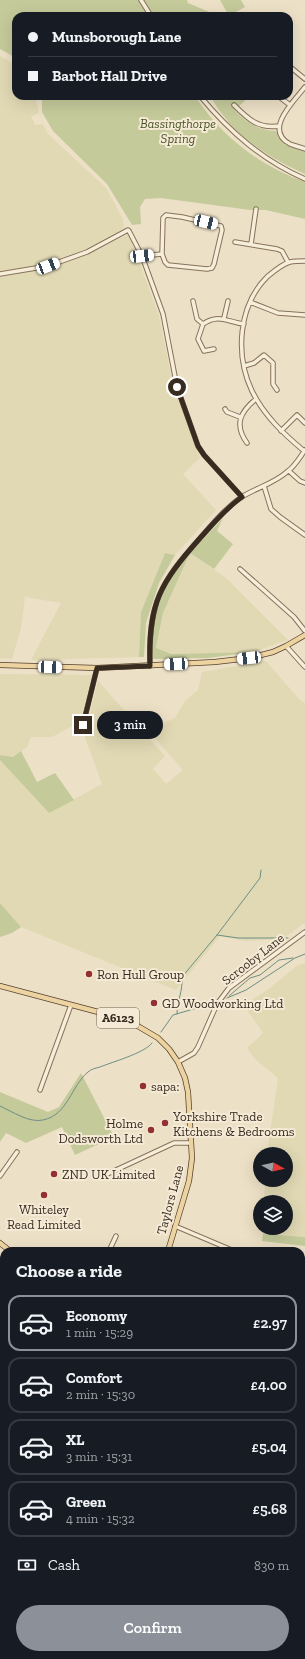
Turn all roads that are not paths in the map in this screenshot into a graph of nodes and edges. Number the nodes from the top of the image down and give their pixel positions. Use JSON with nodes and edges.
{"nodes":[{"id":1,"x":141,"y":0,"type":"edge"},
{"id":2,"x":148,"y":12,"type":"edge"},
{"id":3,"x":293,"y":69,"type":"edge"},
{"id":4,"x":305,"y":79,"type":"edge"},
{"id":5,"x":305,"y":87,"type":"edge"},
{"id":6,"x":204,"y":100,"type":"edge"},
{"id":7,"x":283,"y":100,"type":"edge"},
{"id":8,"x":242,"y":104,"type":"dead end"},
{"id":9,"x":234,"y":105,"type":"dead end"},
{"id":10,"x":290,"y":105,"type":"junction"},
{"id":11,"x":238,"y":108,"type":"junction"},
{"id":12,"x":279,"y":126,"type":"junction"},
{"id":13,"x":305,"y":149,"type":"edge"},
{"id":14,"x":305,"y":179,"type":"edge"},
{"id":15,"x":256,"y":209,"type":"dead end"},
{"id":16,"x":235,"y":242,"type":"dead end"},
{"id":17,"x":251,"y":244,"type":"junction"},
{"id":18,"x":162,"y":254,"type":"junction"},
{"id":19,"x":142,"y":256,"type":"junction"},
{"id":20,"x":305,"y":260,"type":"edge"},
{"id":21,"x":288,"y":262,"type":"junction"},
{"id":22,"x":0,"y":274,"type":"edge"},
{"id":23,"x":193,"y":301,"type":"dead end"},
{"id":24,"x":228,"y":301,"type":"dead end"},
{"id":25,"x":250,"y":302,"type":"junction"},
{"id":26,"x":305,"y":315,"type":"edge"},
{"id":27,"x":224,"y":318,"type":"junction"},
{"id":28,"x":203,"y":324,"type":"junction"},
{"id":29,"x":244,"y":324,"type":"junction"},
{"id":30,"x":214,"y":349,"type":"dead end"},
{"id":31,"x":244,"y":366,"type":"junction"},
{"id":32,"x":277,"y":390,"type":"dead end"},
{"id":33,"x":256,"y":399,"type":"junction"},
{"id":34,"x":225,"y":409,"type":"dead end"},
{"id":35,"x":240,"y":417,"type":"junction"},
{"id":36,"x":305,"y":423,"type":"edge"},
{"id":37,"x":281,"y":431,"type":"junction"},
{"id":38,"x":247,"y":443,"type":"dead end"},
{"id":39,"x":305,"y":450,"type":"edge"},
{"id":40,"x":289,"y":471,"type":"junction"},
{"id":41,"x":305,"y":482,"type":"edge"},
{"id":42,"x":264,"y":486,"type":"junction"},
{"id":43,"x":242,"y":497,"type":"junction"},
{"id":44,"x":305,"y":534,"type":"edge"},
{"id":45,"x":240,"y":570,"type":"dead end"},
{"id":46,"x":305,"y":631,"type":"edge"},
{"id":47,"x":305,"y":636,"type":"edge"},
{"id":48,"x":286,"y":646,"type":"junction"},
{"id":49,"x":0,"y":665,"type":"edge"},
{"id":50,"x":150,"y":666,"type":"junction"},
{"id":51,"x":305,"y":667,"type":"edge"},
{"id":52,"x":97,"y":668,"type":"junction"},
{"id":53,"x":83,"y":725,"type":"dead end"},
{"id":54,"x":305,"y":932,"type":"edge"},
{"id":55,"x":0,"y":986,"type":"edge"},
{"id":56,"x":71,"y":1005,"type":"junction"},
{"id":57,"x":178,"y":1062,"type":"junction"},
{"id":58,"x":40,"y":1090,"type":"dead end"},
{"id":59,"x":191,"y":1142,"type":"junction"},
{"id":60,"x":17,"y":1152,"type":"dead end"},
{"id":61,"x":0,"y":1176,"type":"edge"},
{"id":62,"x":101,"y":1177,"type":"dead end"},
{"id":63,"x":175,"y":1226,"type":"junction"},
{"id":64,"x":116,"y":1236,"type":"dead end"},
{"id":65,"x":111,"y":1247,"type":"edge"},
{"id":66,"x":169,"y":1247,"type":"edge"},
{"id":67,"x":225,"y":1247,"type":"edge"}],
"edges":[{"from":1,"to":2,"type":"street"},
{"from":3,"to":4,"type":"street"},
{"from":5,"to":10,"type":"street"},
{"from":6,"to":14,"type":"street"},
{"from":7,"to":10,"type":"street"},
{"from":8,"to":11,"type":"street"},
{"from":9,"to":11,"type":"street"},
{"from":10,"to":12,"type":"street"},
{"from":11,"to":12,"type":"street"},
{"from":12,"to":13,"type":"street"},
{"from":15,"to":17,"type":"street"},
{"from":16,"to":17,"type":"street"},
{"from":17,"to":21,"type":"street"},
{"from":18,"to":18,"type":"street"},
{"from":18,"to":19,"type":"street"},
{"from":19,"to":22,"type":"street"},
{"from":19,"to":43,"type":"street"},
{"from":20,"to":21,"type":"street"},
{"from":21,"to":25,"type":"street"},
{"from":23,"to":28,"type":"street"},
{"from":24,"to":27,"type":"street"},
{"from":25,"to":26,"type":"street"},
{"from":25,"to":29,"type":"street"},
{"from":27,"to":28,"type":"street"},
{"from":27,"to":29,"type":"street"},
{"from":28,"to":30,"type":"street"},
{"from":29,"to":31,"type":"street"},
{"from":31,"to":32,"type":"street"},
{"from":31,"to":33,"type":"street"},
{"from":33,"to":35,"type":"street"},
{"from":33,"to":37,"type":"street"},
{"from":34,"to":35,"type":"street"},
{"from":35,"to":38,"type":"street"},
{"from":36,"to":37,"type":"street"},
{"from":37,"to":39,"type":"street"},
{"from":39,"to":40,"type":"street"},
{"from":40,"to":41,"type":"street"},
{"from":40,"to":42,"type":"street"},
{"from":42,"to":43,"type":"street"},
{"from":42,"to":44,"type":"street"},
{"from":43,"to":50,"type":"street"},
{"from":45,"to":46,"type":"street"},
{"from":47,"to":48,"type":"main road"},
{"from":48,"to":50,"type":"main road"},
{"from":48,"to":51,"type":"street"},
{"from":49,"to":52,"type":"main road"},
{"from":50,"to":52,"type":"main road"},
{"from":52,"to":53,"type":"street"},
{"from":54,"to":57,"type":"street","name":"Scrooby Lane"},
{"from":55,"to":56,"type":"main road","number":"A6123"},
{"from":56,"to":57,"type":"main road","number":"A6123"},
{"from":56,"to":58,"type":"street"},
{"from":57,"to":59,"type":"main road","name":"Taylors Lane","number":"A6123"},
{"from":59,"to":62,"type":"street"},
{"from":59,"to":63,"type":"main road","name":"Taylors Lane","number":"A6123"},
{"from":60,"to":61,"type":"street"},
{"from":63,"to":66,"type":"main road","name":"Taylors Lane","number":"A6123"},
{"from":63,"to":67,"type":"street"},
{"from":64,"to":65,"type":"street"}]}
